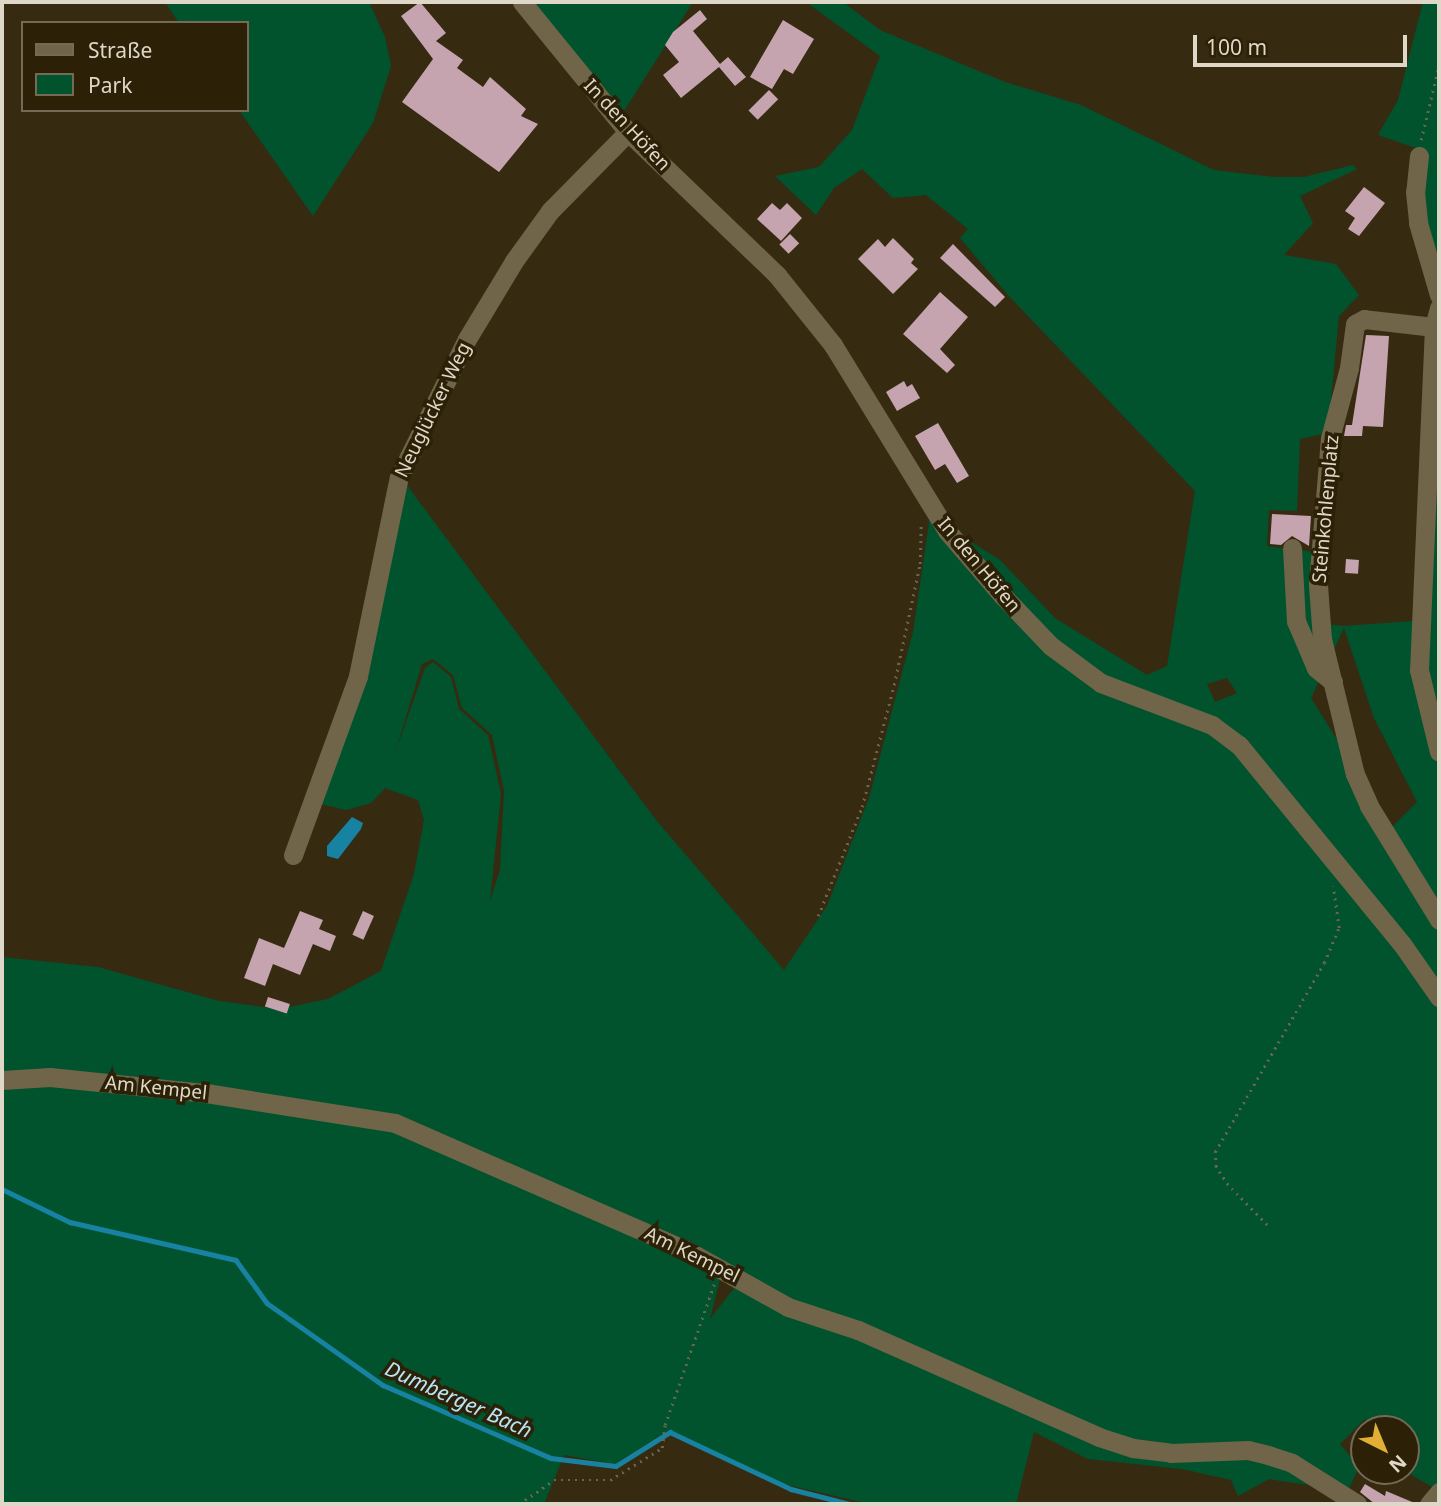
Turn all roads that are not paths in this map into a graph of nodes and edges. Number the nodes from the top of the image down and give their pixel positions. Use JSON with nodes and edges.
{"nodes":[{"id":1,"x":522,"y":2,"type":"edge"},
{"id":2,"x":628,"y":132,"type":"junction"},
{"id":3,"x":1419,"y":156,"type":"road end"},
{"id":4,"x":1439,"y":295,"type":"edge"},
{"id":5,"x":1437,"y":318,"type":"edge"},
{"id":6,"x":1292,"y":548,"type":"dead end"},
{"id":7,"x":1333,"y":682,"type":"junction"},
{"id":8,"x":1439,"y":752,"type":"edge"},
{"id":9,"x":293,"y":855,"type":"dead end"},
{"id":10,"x":1439,"y":920,"type":"edge"},
{"id":11,"x":1439,"y":997,"type":"edge"},
{"id":12,"x":2,"y":1080,"type":"edge"},
{"id":13,"x":1439,"y":1492,"type":"edge"},
{"id":14,"x":1357,"y":1504,"type":"edge"},
{"id":15,"x":1429,"y":1504,"type":"edge"}],
"edges":[{"from":1,"to":2,"type":"street","name":"In den Höfen"},
{"from":2,"to":9,"type":"street","name":"Neuglücker Weg"},
{"from":2,"to":11,"type":"street","name":"In den Höfen"},
{"from":3,"to":4,"type":"street"},
{"from":5,"to":7,"type":"street","name":"Steinkohlenplatz"},
{"from":5,"to":8,"type":"street","name":"Steinkohlenplatz"},
{"from":6,"to":7,"type":"street"},
{"from":7,"to":10,"type":"street","name":"Steinkohlenplatz"},
{"from":12,"to":14,"type":"street","name":"Am Kempel"},
{"from":13,"to":15,"type":"street"}]}
